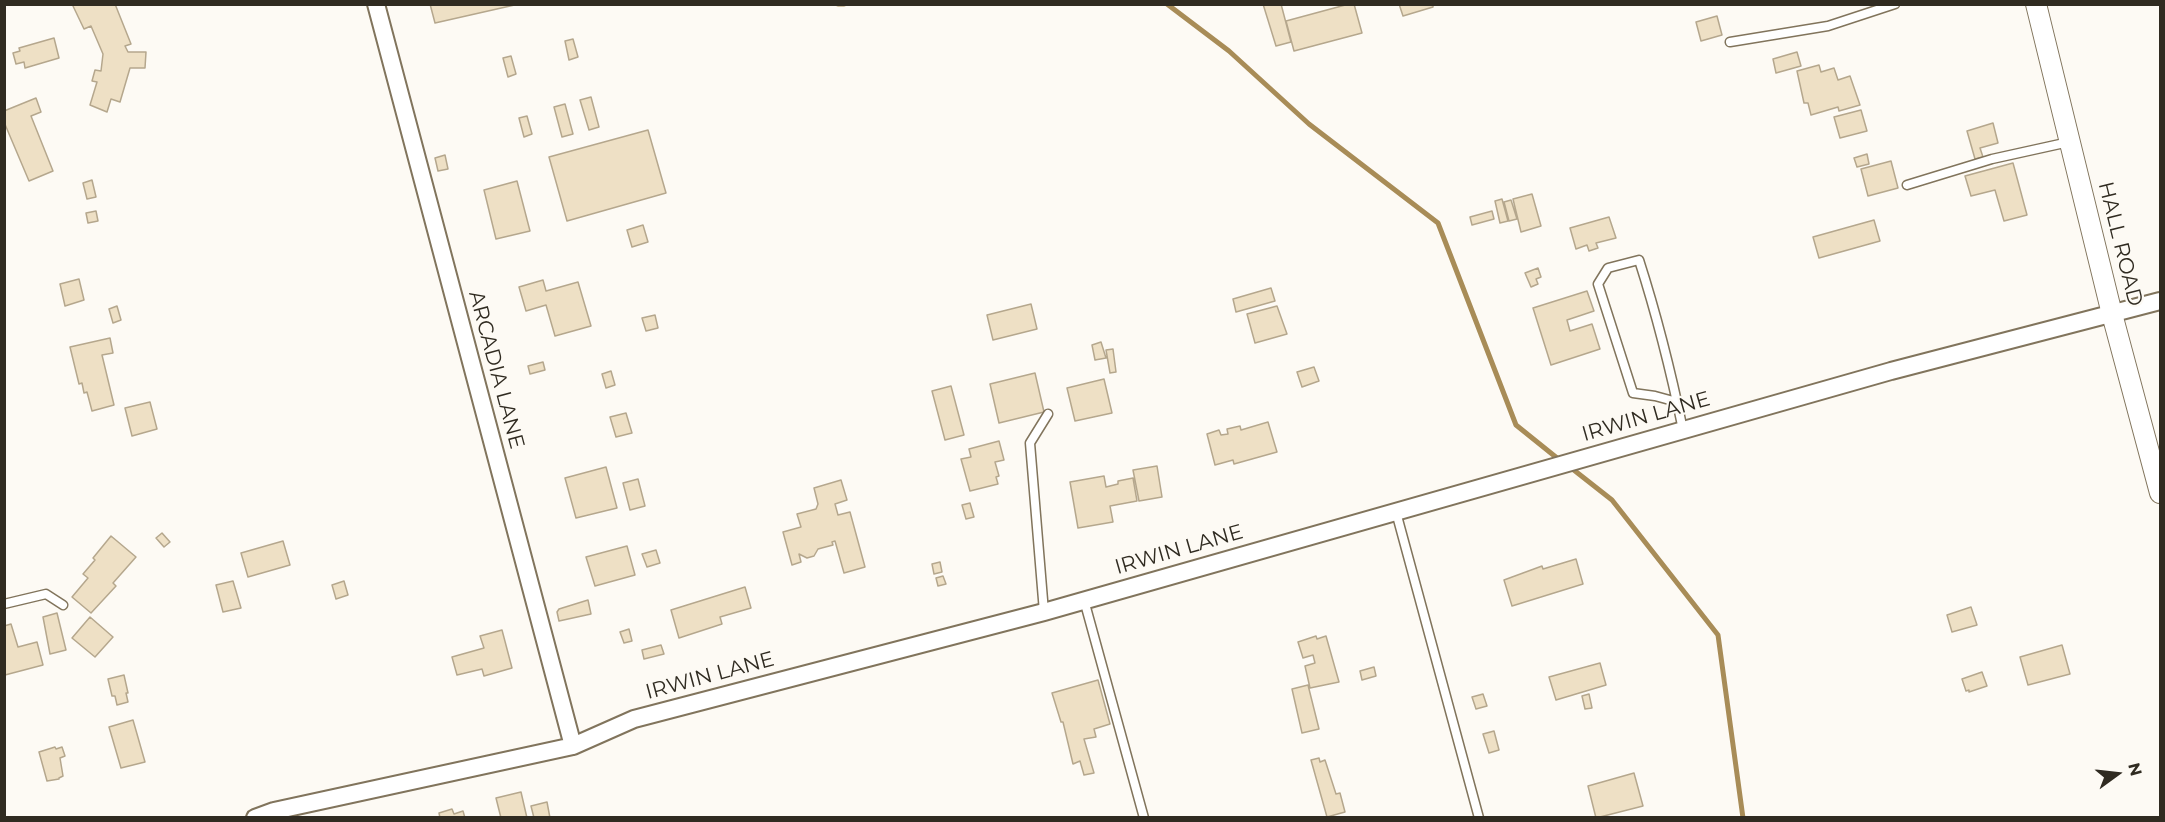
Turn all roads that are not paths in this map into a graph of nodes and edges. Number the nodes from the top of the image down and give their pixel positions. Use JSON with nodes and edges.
{"nodes":[{"id":1,"x":376,"y":4,"type":"edge"},
{"id":2,"x":1895,"y":4,"type":"edge"},
{"id":3,"x":2036,"y":4,"type":"edge"},
{"id":4,"x":1730,"y":42,"type":"dead end"},
{"id":5,"x":2070,"y":142,"type":"junction"},
{"id":6,"x":1907,"y":185,"type":"dead end"},
{"id":7,"x":2160,"y":301,"type":"edge"},
{"id":8,"x":2112,"y":314,"type":"junction"},
{"id":9,"x":1677,"y":402,"type":"junction"},
{"id":10,"x":1047,"y":414,"type":"dead end"},
{"id":11,"x":1683,"y":430,"type":"junction"},
{"id":12,"x":2160,"y":493,"type":"edge"},
{"id":13,"x":1396,"y":512,"type":"junction"},
{"id":14,"x":1084,"y":600,"type":"junction"},
{"id":15,"x":4,"y":604,"type":"edge"},
{"id":16,"x":63,"y":605,"type":"dead end"},
{"id":17,"x":1044,"y":612,"type":"junction"},
{"id":18,"x":573,"y":746,"type":"junction"},
{"id":19,"x":275,"y":814,"type":"edge"},
{"id":20,"x":255,"y":818,"type":"edge"},
{"id":21,"x":1144,"y":818,"type":"edge"},
{"id":22,"x":1479,"y":818,"type":"edge"}],
"edges":[{"from":1,"to":18,"type":"street","name":"ARCADIA LANE"},
{"from":2,"to":4,"type":"lane"},
{"from":3,"to":5,"type":"street","name":"HALL ROAD"},
{"from":5,"to":6,"type":"lane"},
{"from":5,"to":8,"type":"street","name":"HALL ROAD"},
{"from":7,"to":8,"type":"street","name":"IRWIN LANE"},
{"from":8,"to":11,"type":"street","name":"IRWIN LANE"},
{"from":8,"to":12,"type":"street","name":"HALL ROAD"},
{"from":9,"to":9,"type":"lane"},
{"from":9,"to":11,"type":"lane"},
{"from":10,"to":17,"type":"lane"},
{"from":11,"to":13,"type":"street","name":"IRWIN LANE"},
{"from":13,"to":14,"type":"street","name":"IRWIN LANE"},
{"from":13,"to":22,"type":"lane"},
{"from":14,"to":17,"type":"street","name":"IRWIN LANE"},
{"from":14,"to":21,"type":"lane"},
{"from":15,"to":16,"type":"lane"},
{"from":17,"to":18,"type":"street","name":"IRWIN LANE"},
{"from":18,"to":19,"type":"street","name":"IRWIN LANE"},
{"from":19,"to":20,"type":"street","name":"IRWIN LANE"}]}
